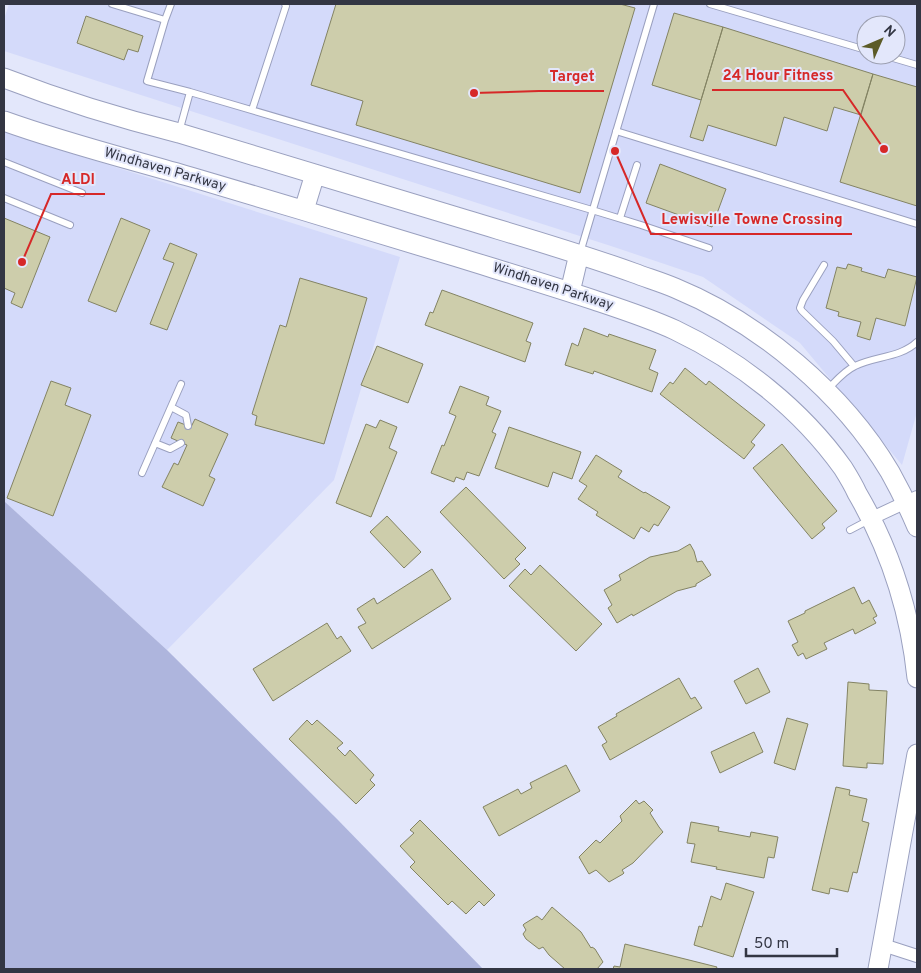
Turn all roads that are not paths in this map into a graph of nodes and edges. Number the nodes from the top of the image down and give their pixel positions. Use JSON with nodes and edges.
{"nodes":[{"id":1,"x":112,"y":4,"type":"edge"},
{"id":2,"x":170,"y":4,"type":"edge"},
{"id":3,"x":285,"y":4,"type":"edge"},
{"id":4,"x":654,"y":4,"type":"edge"},
{"id":5,"x":710,"y":4,"type":"edge"},
{"id":6,"x":165,"y":20,"type":"junction"},
{"id":7,"x":856,"y":47,"type":"edge"},
{"id":8,"x":4,"y":78,"type":"edge"},
{"id":9,"x":190,"y":92,"type":"junction"},
{"id":10,"x":252,"y":110,"type":"junction"},
{"id":11,"x":4,"y":121,"type":"edge"},
{"id":12,"x":616,"y":131,"type":"junction"},
{"id":13,"x":179,"y":133,"type":"junction"},
{"id":14,"x":4,"y":162,"type":"edge"},
{"id":15,"x":637,"y":165,"type":"dead end"},
{"id":16,"x":314,"y":174,"type":"junction"},
{"id":17,"x":82,"y":193,"type":"dead end"},
{"id":18,"x":4,"y":198,"type":"edge"},
{"id":19,"x":304,"y":210,"type":"junction"},
{"id":20,"x":592,"y":210,"type":"junction"},
{"id":21,"x":620,"y":218,"type":"junction"},
{"id":22,"x":917,"y":224,"type":"edge"},
{"id":23,"x":70,"y":225,"type":"dead end"},
{"id":24,"x":709,"y":248,"type":"dead end"},
{"id":25,"x":580,"y":254,"type":"junction"},
{"id":26,"x":824,"y":265,"type":"dead end"},
{"id":27,"x":570,"y":292,"type":"junction"},
{"id":28,"x":917,"y":342,"type":"edge"},
{"id":29,"x":854,"y":366,"type":"junction"},
{"id":30,"x":181,"y":384,"type":"dead end"},
{"id":31,"x":826,"y":391,"type":"junction"},
{"id":32,"x":171,"y":407,"type":"junction"},
{"id":33,"x":188,"y":426,"type":"dead end"},
{"id":34,"x":156,"y":443,"type":"junction"},
{"id":35,"x":181,"y":443,"type":"dead end"},
{"id":36,"x":142,"y":473,"type":"dead end"},
{"id":37,"x":912,"y":499,"type":"edge"},
{"id":38,"x":872,"y":518,"type":"junction"},
{"id":39,"x":917,"y":527,"type":"edge"},
{"id":40,"x":850,"y":530,"type":"dead end"},
{"id":41,"x":917,"y":678,"type":"edge"},
{"id":42,"x":917,"y":754,"type":"edge"},
{"id":43,"x":883,"y":946,"type":"junction"},
{"id":44,"x":917,"y":956,"type":"edge"},
{"id":45,"x":878,"y":969,"type":"edge"}],
"edges":[{"from":1,"to":6,"type":"lane"},
{"from":2,"to":6,"type":"lane"},
{"from":3,"to":10,"type":"lane"},
{"from":4,"to":12,"type":"lane"},
{"from":5,"to":7,"type":"lane"},
{"from":6,"to":9,"type":"lane"},
{"from":8,"to":13,"type":"main road"},
{"from":9,"to":10,"type":"lane"},
{"from":9,"to":13,"type":"lane"},
{"from":10,"to":20,"type":"lane"},
{"from":11,"to":19,"type":"main road","name":"Windhaven Parkway"},
{"from":12,"to":20,"type":"lane"},
{"from":12,"to":22,"type":"lane"},
{"from":13,"to":16,"type":"main road"},
{"from":14,"to":17,"type":"lane"},
{"from":15,"to":21,"type":"lane"},
{"from":16,"to":19,"type":"main road"},
{"from":16,"to":25,"type":"main road"},
{"from":18,"to":23,"type":"lane"},
{"from":19,"to":27,"type":"main road","name":"Windhaven Parkway"},
{"from":20,"to":21,"type":"lane"},
{"from":20,"to":25,"type":"lane"},
{"from":21,"to":24,"type":"lane"},
{"from":25,"to":27,"type":"main road"},
{"from":25,"to":31,"type":"main road"},
{"from":26,"to":29,"type":"lane"},
{"from":27,"to":38,"type":"main road","name":"Windhaven Parkway"},
{"from":28,"to":29,"type":"lane"},
{"from":29,"to":31,"type":"lane"},
{"from":30,"to":32,"type":"lane"},
{"from":31,"to":37,"type":"main road"},
{"from":32,"to":33,"type":"lane"},
{"from":32,"to":34,"type":"lane"},
{"from":34,"to":35,"type":"lane"},
{"from":34,"to":36,"type":"lane"},
{"from":37,"to":38,"type":"street"},
{"from":37,"to":39,"type":"main road"},
{"from":38,"to":40,"type":"lane"},
{"from":38,"to":41,"type":"main road","name":"Windhaven Parkway"},
{"from":42,"to":43,"type":"main road"},
{"from":43,"to":44,"type":"street"},
{"from":43,"to":45,"type":"main road"}]}
